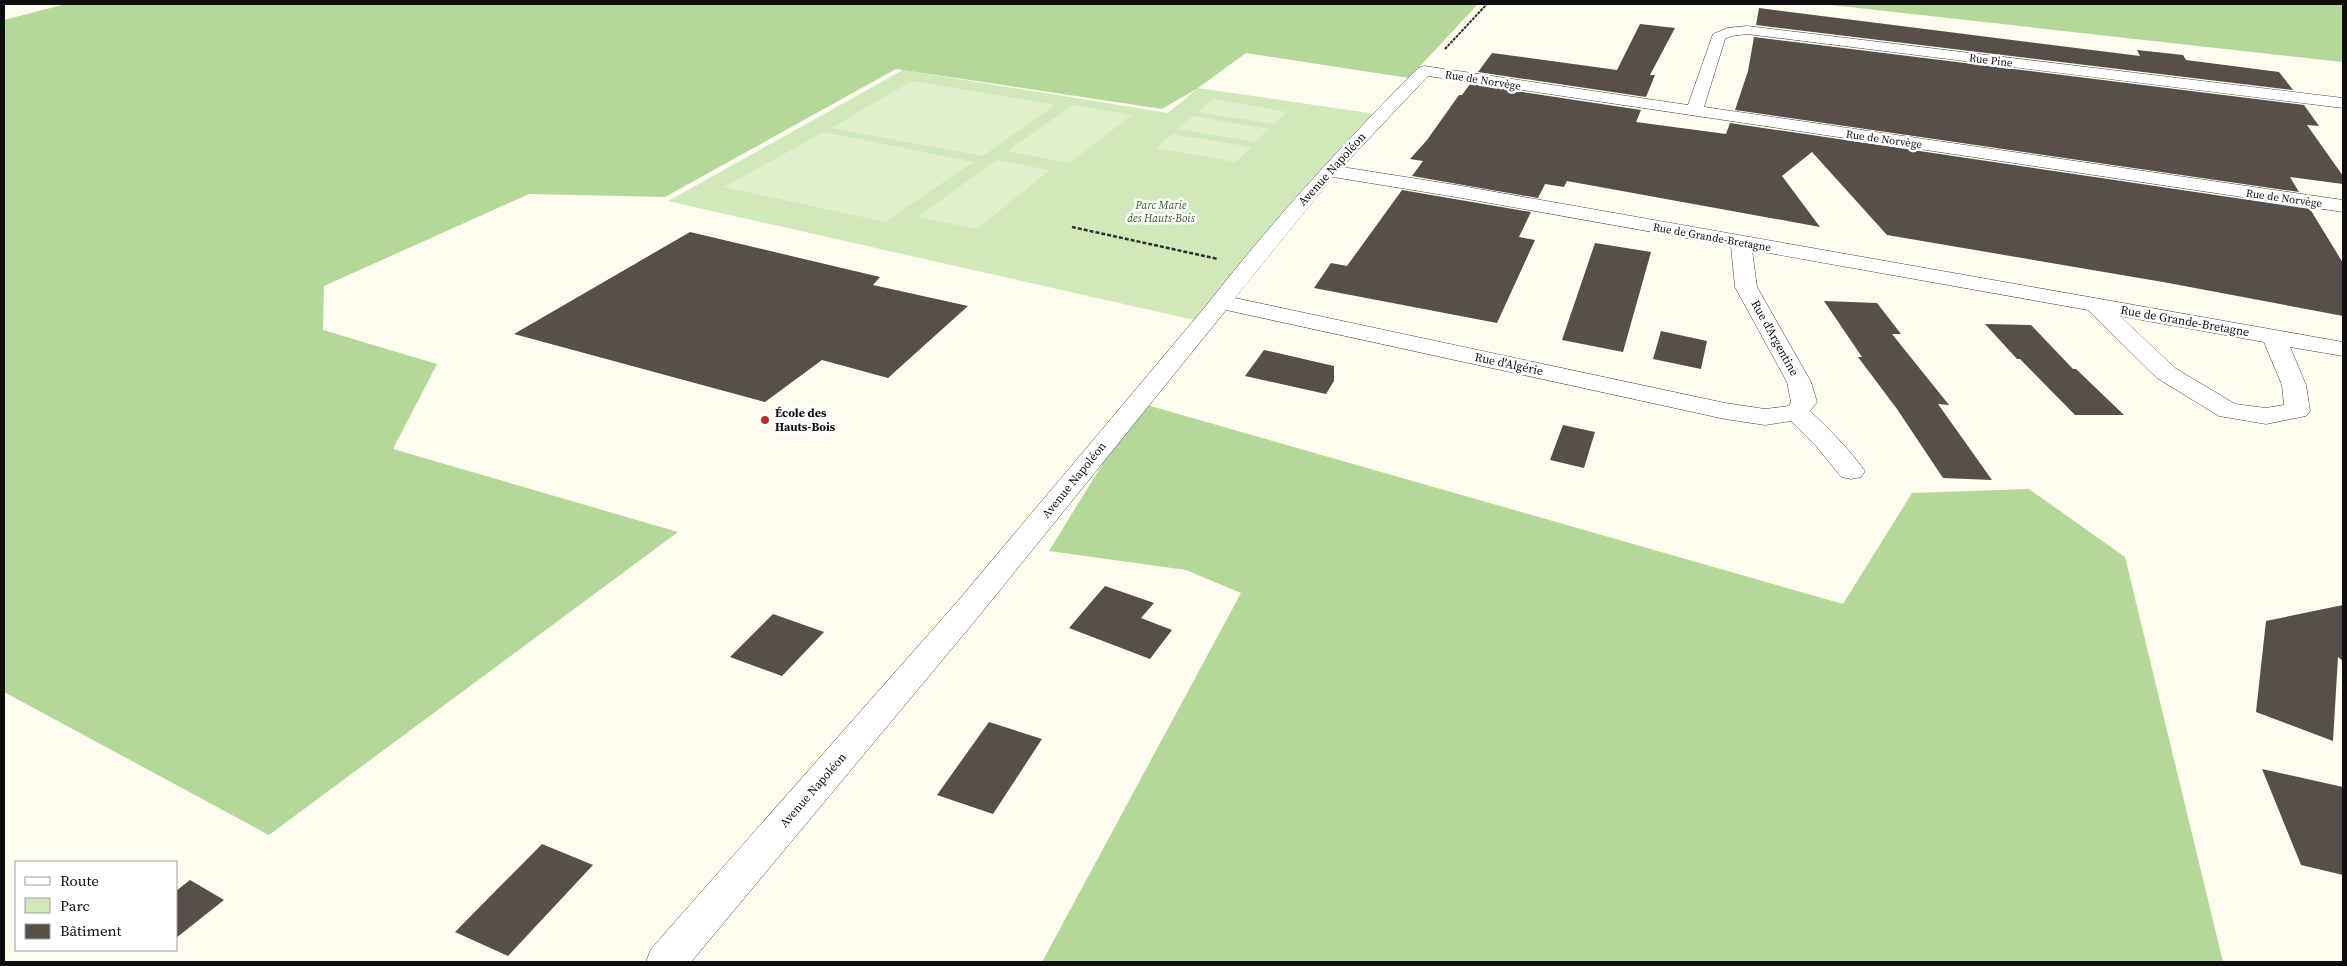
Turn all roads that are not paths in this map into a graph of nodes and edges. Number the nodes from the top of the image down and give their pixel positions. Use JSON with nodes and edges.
{"nodes":[{"id":1,"x":1424,"y":71,"type":"joint"},
{"id":2,"x":2343,"y":103,"type":"edge"},
{"id":3,"x":1694,"y":112,"type":"junction"},
{"id":4,"x":1329,"y":171,"type":"junction"},
{"id":5,"x":2343,"y":206,"type":"edge"},
{"id":6,"x":1741,"y":242,"type":"junction"},
{"id":7,"x":1221,"y":302,"type":"junction"},
{"id":8,"x":2095,"y":305,"type":"junction"},
{"id":9,"x":2274,"y":337,"type":"junction"},
{"id":10,"x":2343,"y":349,"type":"edge"},
{"id":11,"x":1797,"y":412,"type":"junction"},
{"id":12,"x":1851,"y":471,"type":"dead end"},
{"id":13,"x":666,"y":962,"type":"edge"}],
"edges":[{"from":1,"to":3,"type":"street","name":"Rue de Norvège"},
{"from":1,"to":4,"type":"street","name":"Avenue Napoléon"},
{"from":2,"to":3,"type":"street","name":"Rue Pine"},
{"from":3,"to":5,"type":"street","name":"Rue de Norvège"},
{"from":4,"to":6,"type":"street","name":"Rue de Grande-Bretagne"},
{"from":4,"to":7,"type":"street","name":"Avenue Napoléon"},
{"from":6,"to":8,"type":"street","name":"Rue de Grande-Bretagne"},
{"from":6,"to":11,"type":"street","name":"Rue d'Argentine"},
{"from":7,"to":11,"type":"street","name":"Rue d'Algérie"},
{"from":7,"to":13,"type":"street","name":"Avenue Napoléon"},
{"from":8,"to":9,"type":"street","name":"Rue de Grande-Bretagne"},
{"from":8,"to":9,"type":"street","name":"Rue de Grande-Bretagne"},
{"from":9,"to":10,"type":"street","name":"Rue de Grande-Bretagne"},
{"from":11,"to":12,"type":"street"}]}
